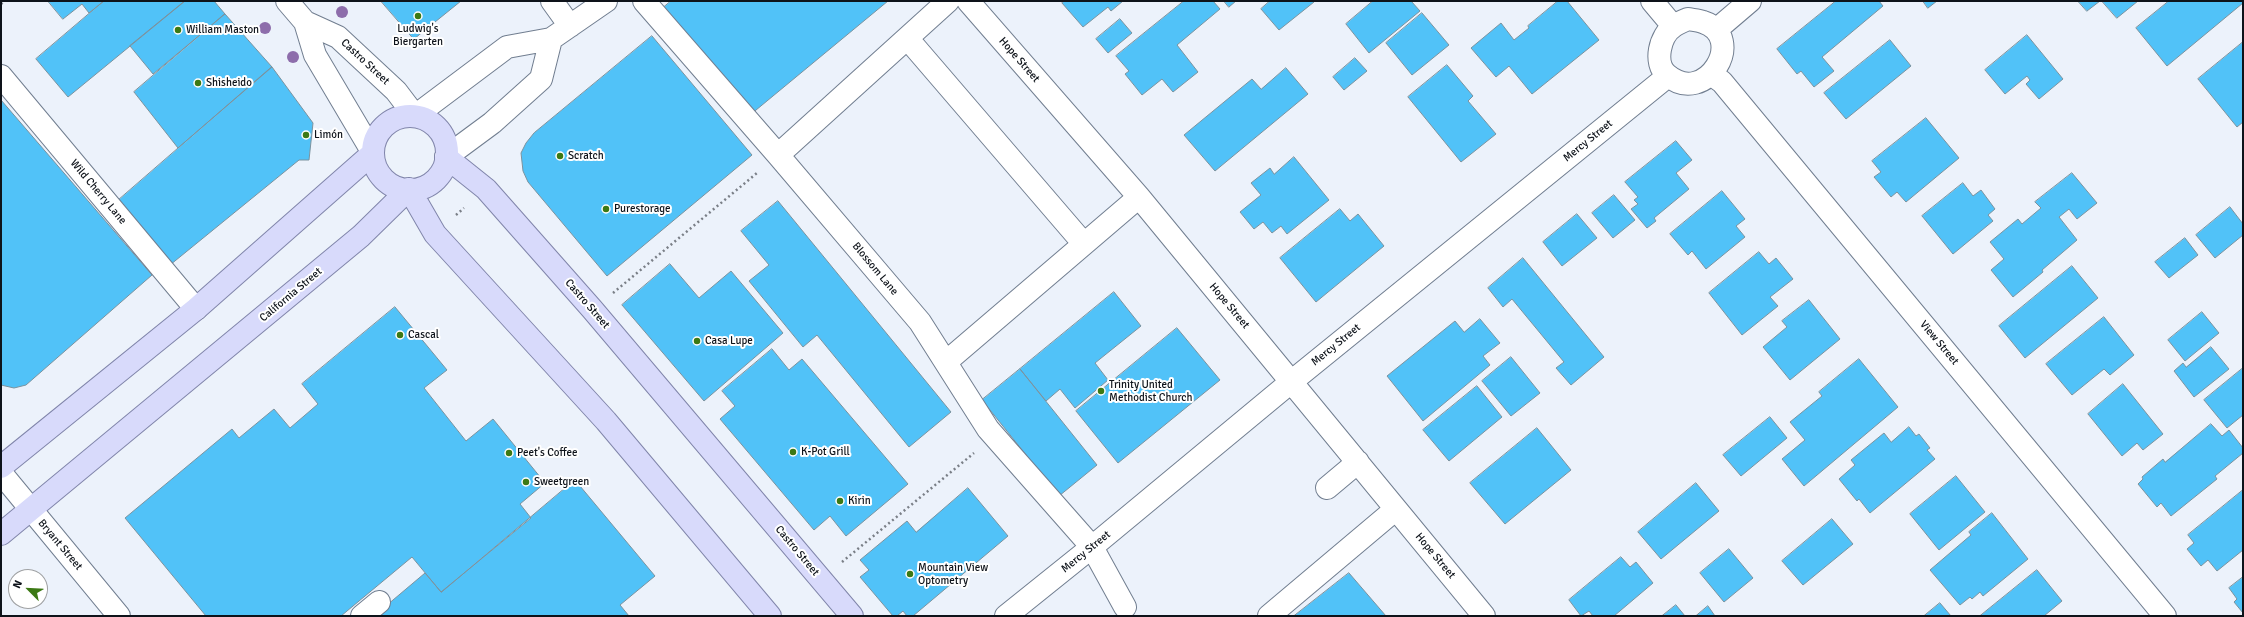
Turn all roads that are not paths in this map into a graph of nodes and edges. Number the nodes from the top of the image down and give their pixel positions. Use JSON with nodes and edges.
{"nodes":[{"id":1,"x":287,"y":1,"type":"edge"},
{"id":2,"x":552,"y":1,"type":"edge"},
{"id":3,"x":606,"y":1,"type":"edge"},
{"id":4,"x":644,"y":1,"type":"edge"},
{"id":5,"x":948,"y":1,"type":"edge"},
{"id":6,"x":968,"y":1,"type":"edge"},
{"id":7,"x":1652,"y":1,"type":"edge"},
{"id":8,"x":1750,"y":1,"type":"edge"},
{"id":9,"x":305,"y":22,"type":"junction"},
{"id":10,"x":570,"y":26,"type":"junction"},
{"id":11,"x":1673,"y":26,"type":"junction"},
{"id":12,"x":1716,"y":30,"type":"junction"},
{"id":13,"x":907,"y":38,"type":"junction"},
{"id":14,"x":551,"y":39,"type":"junction"},
{"id":15,"x":1711,"y":74,"type":"junction"},
{"id":16,"x":1,"y":76,"type":"edge"},
{"id":17,"x":1668,"y":76,"type":"junction"},
{"id":18,"x":415,"y":116,"type":"junction"},
{"id":19,"x":373,"y":153,"type":"junction"},
{"id":20,"x":778,"y":154,"type":"junction"},
{"id":21,"x":446,"y":157,"type":"junction"},
{"id":22,"x":409,"y":190,"type":"junction"},
{"id":23,"x":1138,"y":197,"type":"junction"},
{"id":24,"x":1084,"y":244,"type":"junction"},
{"id":25,"x":196,"y":309,"type":"junction"},
{"id":26,"x":946,"y":362,"type":"junction"},
{"id":27,"x":1291,"y":382,"type":"junction"},
{"id":28,"x":1358,"y":462,"type":"junction"},
{"id":29,"x":1,"y":467,"type":"edge"},
{"id":30,"x":1,"y":473,"type":"edge"},
{"id":31,"x":1326,"y":488,"type":"dead end"},
{"id":32,"x":30,"y":509,"type":"junction"},
{"id":33,"x":1396,"y":509,"type":"junction"},
{"id":34,"x":1,"y":534,"type":"edge"},
{"id":35,"x":1092,"y":547,"type":"junction"},
{"id":36,"x":379,"y":602,"type":"dead end"},
{"id":37,"x":1125,"y":607,"type":"dead end"},
{"id":38,"x":119,"y":616,"type":"edge"},
{"id":39,"x":362,"y":616,"type":"edge"},
{"id":40,"x":770,"y":616,"type":"edge"},
{"id":41,"x":852,"y":616,"type":"edge"},
{"id":42,"x":1006,"y":616,"type":"edge"},
{"id":43,"x":1269,"y":616,"type":"edge"},
{"id":44,"x":1484,"y":616,"type":"edge"},
{"id":45,"x":2165,"y":616,"type":"edge"}],
"edges":[{"from":1,"to":9,"type":"street","name":"Castro Street"},
{"from":2,"to":10,"type":"street"},
{"from":3,"to":10,"type":"street"},
{"from":4,"to":20,"type":"street","name":"Blossom Lane"},
{"from":5,"to":13,"type":"street"},
{"from":6,"to":23,"type":"street","name":"Hope Street"},
{"from":7,"to":11,"type":"street"},
{"from":8,"to":12,"type":"street"},
{"from":9,"to":18,"type":"street","name":"Castro Street"},
{"from":9,"to":19,"type":"street","name":"Castro Street"},
{"from":10,"to":14,"type":"street"},
{"from":11,"to":12,"type":"street"},
{"from":11,"to":17,"type":"street"},
{"from":12,"to":15,"type":"street"},
{"from":13,"to":20,"type":"street"},
{"from":13,"to":24,"type":"street"},
{"from":14,"to":18,"type":"street"},
{"from":14,"to":21,"type":"street"},
{"from":15,"to":17,"type":"street"},
{"from":15,"to":45,"type":"street","name":"View Street"},
{"from":16,"to":25,"type":"street","name":"Wild Cherry Lane"},
{"from":17,"to":27,"type":"street","name":"Mercy Street"},
{"from":18,"to":19,"type":"main road"},
{"from":18,"to":21,"type":"main road","name":"Castro Street"},
{"from":19,"to":22,"type":"main road","name":"Castro Street"},
{"from":19,"to":25,"type":"main road"},
{"from":20,"to":26,"type":"street","name":"Blossom Lane"},
{"from":21,"to":22,"type":"main road","name":"California Street"},
{"from":21,"to":41,"type":"main road","name":"Castro Street"},
{"from":22,"to":32,"type":"main road","name":"California Street"},
{"from":22,"to":40,"type":"main road"},
{"from":23,"to":24,"type":"street"},
{"from":23,"to":27,"type":"street","name":"Hope Street"},
{"from":24,"to":26,"type":"street"},
{"from":25,"to":29,"type":"main road"},
{"from":26,"to":35,"type":"street","name":"Blossom Lane"},
{"from":27,"to":28,"type":"street","name":"Hope Street"},
{"from":27,"to":35,"type":"street","name":"Mercy Street"},
{"from":28,"to":31,"type":"street"},
{"from":28,"to":33,"type":"street","name":"Hope Street"},
{"from":30,"to":32,"type":"street","name":"Bryant Street"},
{"from":32,"to":34,"type":"main road","name":"California Street"},
{"from":32,"to":38,"type":"street","name":"Bryant Street"},
{"from":33,"to":43,"type":"street"},
{"from":33,"to":44,"type":"street","name":"Hope Street"},
{"from":35,"to":37,"type":"street","name":"Blossom Lane"},
{"from":35,"to":42,"type":"street","name":"Mercy Street"},
{"from":36,"to":39,"type":"street"}]}
